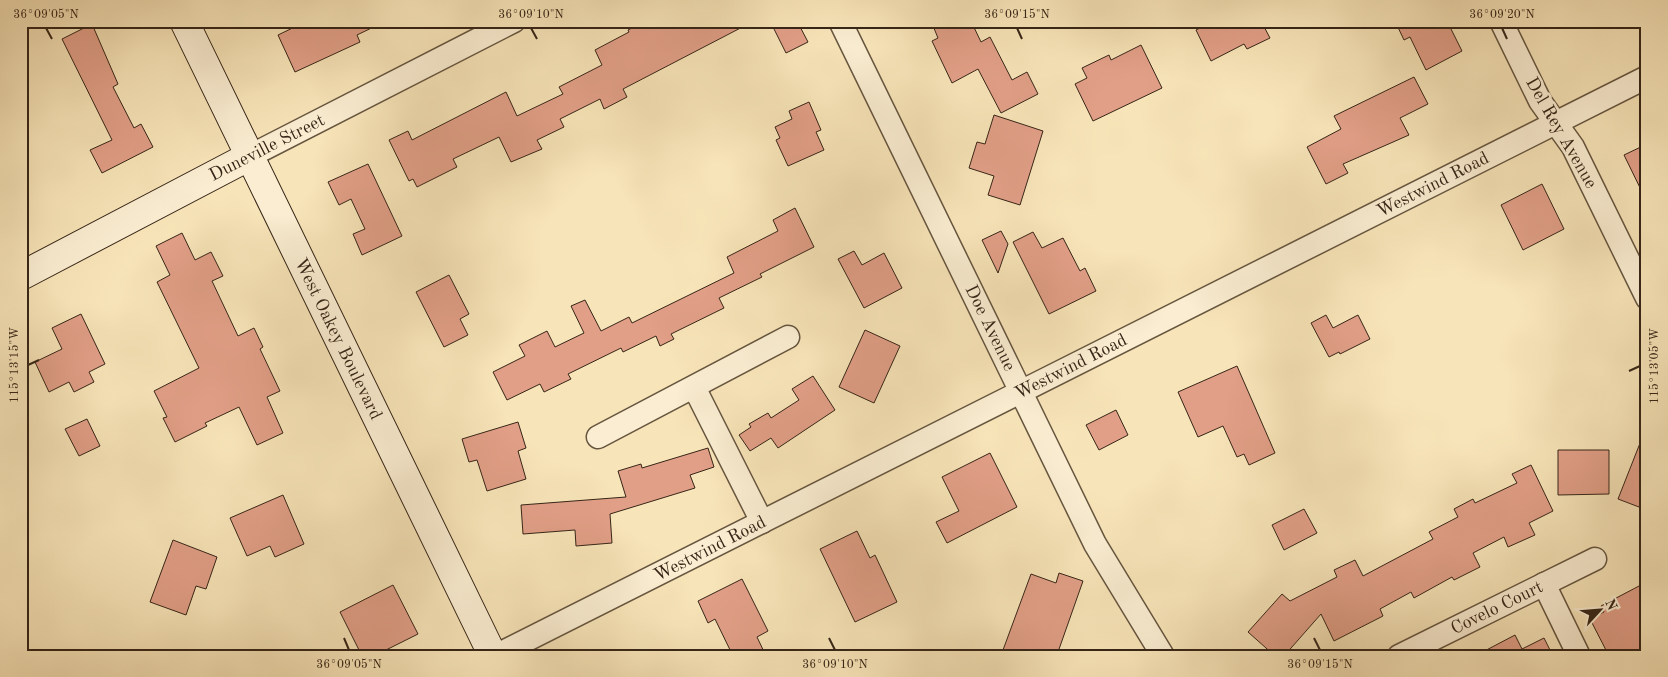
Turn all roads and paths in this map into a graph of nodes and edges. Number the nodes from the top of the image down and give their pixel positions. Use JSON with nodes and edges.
{"nodes":[{"id":1,"x":184,"y":21,"type":"edge"},
{"id":2,"x":514,"y":21,"type":"edge"},
{"id":3,"x":840,"y":21,"type":"edge"},
{"id":4,"x":1501,"y":21,"type":"edge"},
{"id":5,"x":1647,"y":77,"type":"edge"},
{"id":6,"x":1556,"y":123,"type":"junction"},
{"id":7,"x":250,"y":156,"type":"junction"},
{"id":8,"x":21,"y":276,"type":"edge"},
{"id":9,"x":1647,"y":298,"type":"edge"},
{"id":10,"x":788,"y":337,"type":"dead end"},
{"id":11,"x":694,"y":386,"type":"junction"},
{"id":12,"x":1021,"y":392,"type":"junction"},
{"id":13,"x":598,"y":436,"type":"dead end"},
{"id":14,"x":762,"y":522,"type":"junction"},
{"id":15,"x":1595,"y":560,"type":"dead end"},
{"id":16,"x":1544,"y":584,"type":"junction"},
{"id":17,"x":494,"y":656,"type":"edge"},
{"id":18,"x":1163,"y":656,"type":"edge"},
{"id":19,"x":1399,"y":656,"type":"edge"},
{"id":20,"x":1579,"y":656,"type":"edge"}],
"edges":[{"from":1,"to":7,"type":"main road","name":"West Oakey Boulevard"},
{"from":2,"to":7,"type":"street","name":"Duneville Street"},
{"from":3,"to":12,"type":"street","name":"Doe Avenue"},
{"from":4,"to":6,"type":"street","name":"Del Rey Avenue"},
{"from":5,"to":6,"type":"street","name":"Westwind Road"},
{"from":6,"to":9,"type":"street","name":"Del Rey Avenue"},
{"from":6,"to":12,"type":"street","name":"Westwind Road"},
{"from":7,"to":8,"type":"main road","name":"Duneville Street"},
{"from":7,"to":17,"type":"main road","name":"West Oakey Boulevard"},
{"from":10,"to":11,"type":"street"},
{"from":11,"to":13,"type":"street"},
{"from":11,"to":14,"type":"street"},
{"from":12,"to":14,"type":"street","name":"Westwind Road"},
{"from":12,"to":18,"type":"street","name":"Doe Avenue"},
{"from":14,"to":17,"type":"street","name":"Westwind Road"},
{"from":15,"to":16,"type":"street","name":"Covelo Court"},
{"from":16,"to":19,"type":"street","name":"Covelo Court"},
{"from":16,"to":20,"type":"street"}]}
